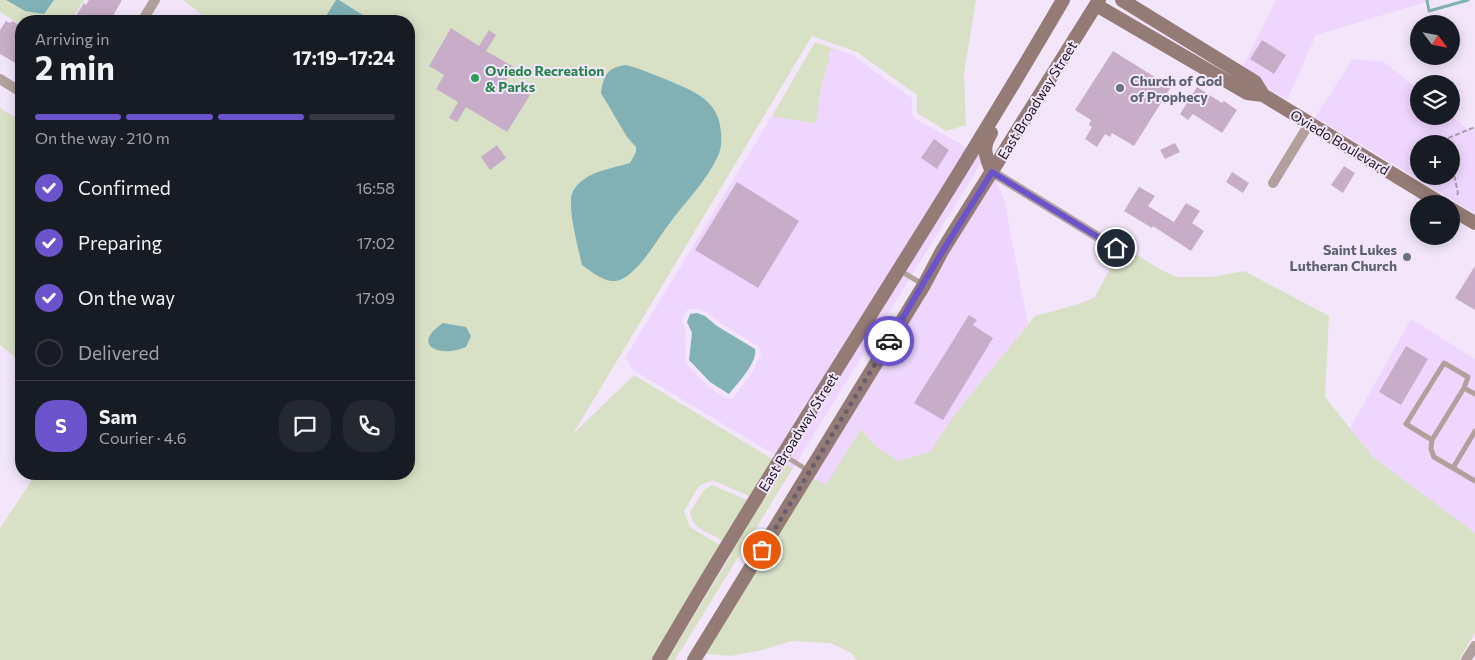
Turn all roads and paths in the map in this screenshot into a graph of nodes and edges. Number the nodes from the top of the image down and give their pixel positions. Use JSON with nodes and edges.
{"nodes":[{"id":1,"x":156,"y":0,"type":"edge"},
{"id":2,"x":1063,"y":0,"type":"edge"},
{"id":3,"x":1122,"y":0,"type":"edge"},
{"id":4,"x":1097,"y":3,"type":"edge"},
{"id":5,"x":146,"y":15,"type":"edge"},
{"id":6,"x":1037,"y":46,"type":"junction"},
{"id":7,"x":0,"y":78,"type":"edge"},
{"id":8,"x":15,"y":88,"type":"edge"},
{"id":9,"x":1263,"y":95,"type":"junction"},
{"id":10,"x":1309,"y":124,"type":"junction"},
{"id":11,"x":1475,"y":127,"type":"edge"},
{"id":12,"x":1456,"y":135,"type":"edge"},
{"id":13,"x":992,"y":172,"type":"junction"},
{"id":14,"x":1273,"y":183,"type":"dead end"},
{"id":15,"x":1433,"y":195,"type":"edge"},
{"id":16,"x":1460,"y":212,"type":"edge"},
{"id":17,"x":1475,"y":223,"type":"edge"},
{"id":18,"x":1116,"y":248,"type":"dead end"},
{"id":19,"x":898,"y":270,"type":"junction"},
{"id":20,"x":924,"y":285,"type":"junction"},
{"id":21,"x":1464,"y":388,"type":"junction"},
{"id":22,"x":1475,"y":394,"type":"edge"},
{"id":23,"x":1475,"y":431,"type":"edge"},
{"id":24,"x":1432,"y":440,"type":"junction"},
{"id":25,"x":784,"y":455,"type":"junction"},
{"id":26,"x":1453,"y":468,"type":"junction"},
{"id":27,"x":810,"y":471,"type":"junction"},
{"id":28,"x":1475,"y":481,"type":"edge"},
{"id":29,"x":1475,"y":646,"type":"edge"},
{"id":30,"x":660,"y":660,"type":"edge"},
{"id":31,"x":694,"y":660,"type":"edge"},
{"id":32,"x":1466,"y":660,"type":"edge"}],
"edges":[{"from":1,"to":5,"type":"street"},
{"from":2,"to":6,"type":"main road","name":"East Broadway Street"},
{"from":3,"to":9,"type":"main road","name":"Oviedo Boulevard"},
{"from":4,"to":9,"type":"main road","name":"Oviedo Boulevard"},
{"from":4,"to":13,"type":"main road","name":"East Broadway Street"},
{"from":6,"to":13,"type":"main road"},
{"from":6,"to":19,"type":"main road","name":"East Broadway Street"},
{"from":7,"to":8,"type":"street"},
{"from":9,"to":10,"type":"main road","name":"Oviedo Boulevard"},
{"from":10,"to":14,"type":"street"},
{"from":10,"to":15,"type":"main road","name":"Oviedo Boulevard"},
{"from":11,"to":12,"type":"path"},
{"from":13,"to":18,"type":"street"},
{"from":13,"to":20,"type":"main road","name":"East Broadway Street"},
{"from":16,"to":17,"type":"main road","name":"Oviedo Boulevard"},
{"from":19,"to":20,"type":"lane"},
{"from":19,"to":25,"type":"main road","name":"East Broadway Street"},
{"from":20,"to":27,"type":"main road","name":"East Broadway Street"},
{"from":21,"to":22,"type":"lane"},
{"from":21,"to":24,"type":"lane"},
{"from":21,"to":24,"type":"lane"},
{"from":23,"to":26,"type":"lane"},
{"from":24,"to":26,"type":"lane"},
{"from":25,"to":27,"type":"lane"},
{"from":25,"to":30,"type":"main road","name":"East Broadway Street"},
{"from":26,"to":28,"type":"lane"},
{"from":27,"to":31,"type":"main road","name":"East Broadway Street"},
{"from":29,"to":32,"type":"street"}]}
